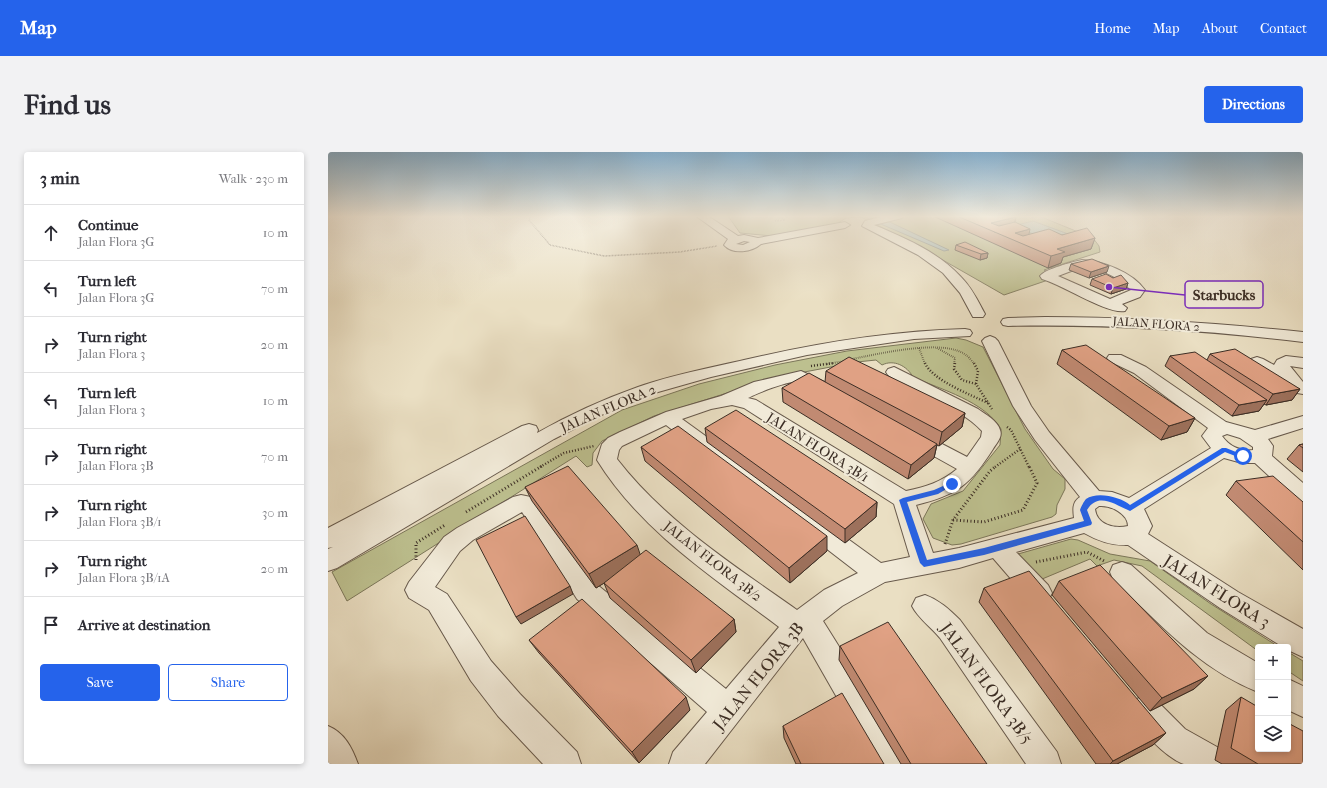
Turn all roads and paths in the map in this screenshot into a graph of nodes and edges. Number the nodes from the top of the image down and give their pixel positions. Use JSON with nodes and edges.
{"nodes":[{"id":1,"x":550,"y":245,"type":"edge"},
{"id":2,"x":719,"y":245,"type":"edge"},
{"id":3,"x":908,"y":245,"type":"edge"},
{"id":4,"x":1075,"y":288,"type":"junction"},
{"id":5,"x":1107,"y":303,"type":"junction"},
{"id":6,"x":1109,"y":321,"type":"junction"},
{"id":7,"x":1167,"y":324,"type":"junction"},
{"id":8,"x":999,"y":327,"type":"junction"},
{"id":9,"x":961,"y":328,"type":"junction"},
{"id":10,"x":1303,"y":337,"type":"edge"},
{"id":11,"x":1303,"y":345,"type":"edge"},
{"id":12,"x":935,"y":347,"type":"junction"},
{"id":13,"x":919,"y":348,"type":"junction"},
{"id":14,"x":1115,"y":358,"type":"dead end"},
{"id":15,"x":1257,"y":362,"type":"edge"},
{"id":16,"x":1303,"y":363,"type":"edge"},
{"id":17,"x":804,"y":368,"type":"dead end"},
{"id":18,"x":894,"y":372,"type":"dead end"},
{"id":19,"x":976,"y":384,"type":"junction"},
{"id":20,"x":1299,"y":386,"type":"edge"},
{"id":21,"x":843,"y":399,"type":"edge"},
{"id":22,"x":724,"y":401,"type":"junction"},
{"id":23,"x":989,"y":403,"type":"junction"},
{"id":24,"x":995,"y":413,"type":"dead end"},
{"id":25,"x":668,"y":418,"type":"junction"},
{"id":26,"x":1002,"y":422,"type":"dead end"},
{"id":27,"x":1303,"y":422,"type":"edge"},
{"id":28,"x":1221,"y":428,"type":"junction"},
{"id":29,"x":899,"y":429,"type":"edge"},
{"id":30,"x":1257,"y":447,"type":"junction"},
{"id":31,"x":1020,"y":449,"type":"junction"},
{"id":32,"x":1224,"y":449,"type":"junction"},
{"id":33,"x":970,"y":467,"type":"junction"},
{"id":34,"x":1303,"y":494,"type":"edge"},
{"id":35,"x":903,"y":500,"type":"junction"},
{"id":36,"x":1130,"y":508,"type":"junction"},
{"id":37,"x":1091,"y":511,"type":"junction"},
{"id":38,"x":953,"y":520,"type":"junction"},
{"id":39,"x":1133,"y":536,"type":"junction"},
{"id":40,"x":328,"y":539,"type":"edge"},
{"id":41,"x":1011,"y":544,"type":"junction"},
{"id":42,"x":328,"y":561,"type":"edge"},
{"id":43,"x":931,"y":562,"type":"junction"},
{"id":44,"x":1122,"y":572,"type":"joint"},
{"id":45,"x":878,"y":574,"type":"junction"},
{"id":46,"x":925,"y":606,"type":"dead end"},
{"id":47,"x":1056,"y":613,"type":"edge"},
{"id":48,"x":802,"y":621,"type":"junction"},
{"id":49,"x":1303,"y":644,"type":"edge"},
{"id":50,"x":1255,"y":676,"type":"edge"},
{"id":51,"x":1131,"y":695,"type":"edge"},
{"id":52,"x":1291,"y":696,"type":"edge"},
{"id":53,"x":1303,"y":702,"type":"edge"},
{"id":54,"x":729,"y":711,"type":"junction"},
{"id":55,"x":328,"y":742,"type":"edge"},
{"id":56,"x":342,"y":764,"type":"edge"},
{"id":57,"x":565,"y":764,"type":"edge"},
{"id":58,"x":685,"y":764,"type":"edge"},
{"id":59,"x":893,"y":764,"type":"edge"},
{"id":60,"x":1045,"y":764,"type":"edge"},
{"id":61,"x":1214,"y":764,"type":"edge"}],
"edges":[{"from":1,"to":2,"type":"path"},
{"from":3,"to":8,"type":"street"},
{"from":4,"to":5,"type":"street"},
{"from":4,"to":5,"type":"street"},
{"from":4,"to":5,"type":"street"},
{"from":5,"to":6,"type":"street"},
{"from":5,"to":7,"type":"street"},
{"from":6,"to":7,"type":"street","name":"JALAN FLORA 2"},
{"from":6,"to":8,"type":"street","name":"JALAN FLORA 2"},
{"from":7,"to":10,"type":"street","name":"JALAN FLORA 2"},
{"from":8,"to":9,"type":"street"},
{"from":8,"to":9,"type":"street"},
{"from":8,"to":11,"type":"street","name":"JALAN FLORA 2"},
{"from":8,"to":37,"type":"street"},
{"from":9,"to":40,"type":"street","name":"JALAN FLORA 2"},
{"from":9,"to":42,"type":"street","name":"JALAN FLORA 2"},
{"from":12,"to":13,"type":"path"},
{"from":12,"to":19,"type":"path"},
{"from":12,"to":19,"type":"path"},
{"from":13,"to":17,"type":"path"},
{"from":13,"to":23,"type":"path"},
{"from":14,"to":28,"type":"street"},
{"from":15,"to":20,"type":"street"},
{"from":16,"to":20,"type":"street"},
{"from":18,"to":33,"type":"street"},
{"from":19,"to":23,"type":"path"},
{"from":21,"to":22,"type":"street"},
{"from":22,"to":25,"type":"street","name":"JALAN FLORA 3B/1"},
{"from":22,"to":35,"type":"street","name":"JALAN FLORA 3B/1"},
{"from":23,"to":24,"type":"path"},
{"from":25,"to":45,"type":"street"},
{"from":25,"to":48,"type":"street","name":"JALAN FLORA 3B/2"},
{"from":26,"to":31,"type":"path"},
{"from":27,"to":30,"type":"street"},
{"from":28,"to":30,"type":"street"},
{"from":28,"to":32,"type":"street"},
{"from":29,"to":33,"type":"street"},
{"from":30,"to":32,"type":"street"},
{"from":30,"to":34,"type":"street"},
{"from":31,"to":38,"type":"path"},
{"from":31,"to":38,"type":"path"},
{"from":32,"to":36,"type":"street"},
{"from":33,"to":35,"type":"street"},
{"from":35,"to":43,"type":"street"},
{"from":36,"to":37,"type":"street"},
{"from":36,"to":39,"type":"street"},
{"from":37,"to":39,"type":"street"},
{"from":37,"to":41,"type":"street","name":"JALAN FLORA 3B"},
{"from":38,"to":43,"type":"path"},
{"from":39,"to":49,"type":"street","name":"JALAN FLORA 3"},
{"from":41,"to":43,"type":"street","name":"JALAN FLORA 3B"},
{"from":41,"to":44,"type":"path"},
{"from":41,"to":47,"type":"street"},
{"from":43,"to":45,"type":"street","name":"JALAN FLORA 3B"},
{"from":44,"to":50,"type":"street"},
{"from":45,"to":48,"type":"street","name":"JALAN FLORA 3B"},
{"from":46,"to":60,"type":"street","name":"JALAN FLORA 3B/5"},
{"from":48,"to":54,"type":"street","name":"JALAN FLORA 3B"},
{"from":48,"to":59,"type":"street"},
{"from":51,"to":61,"type":"street"},
{"from":52,"to":53,"type":"street"},
{"from":54,"to":57,"type":"street"},
{"from":54,"to":58,"type":"street","name":"JALAN FLORA 3B"},
{"from":55,"to":56,"type":"street"}]}
